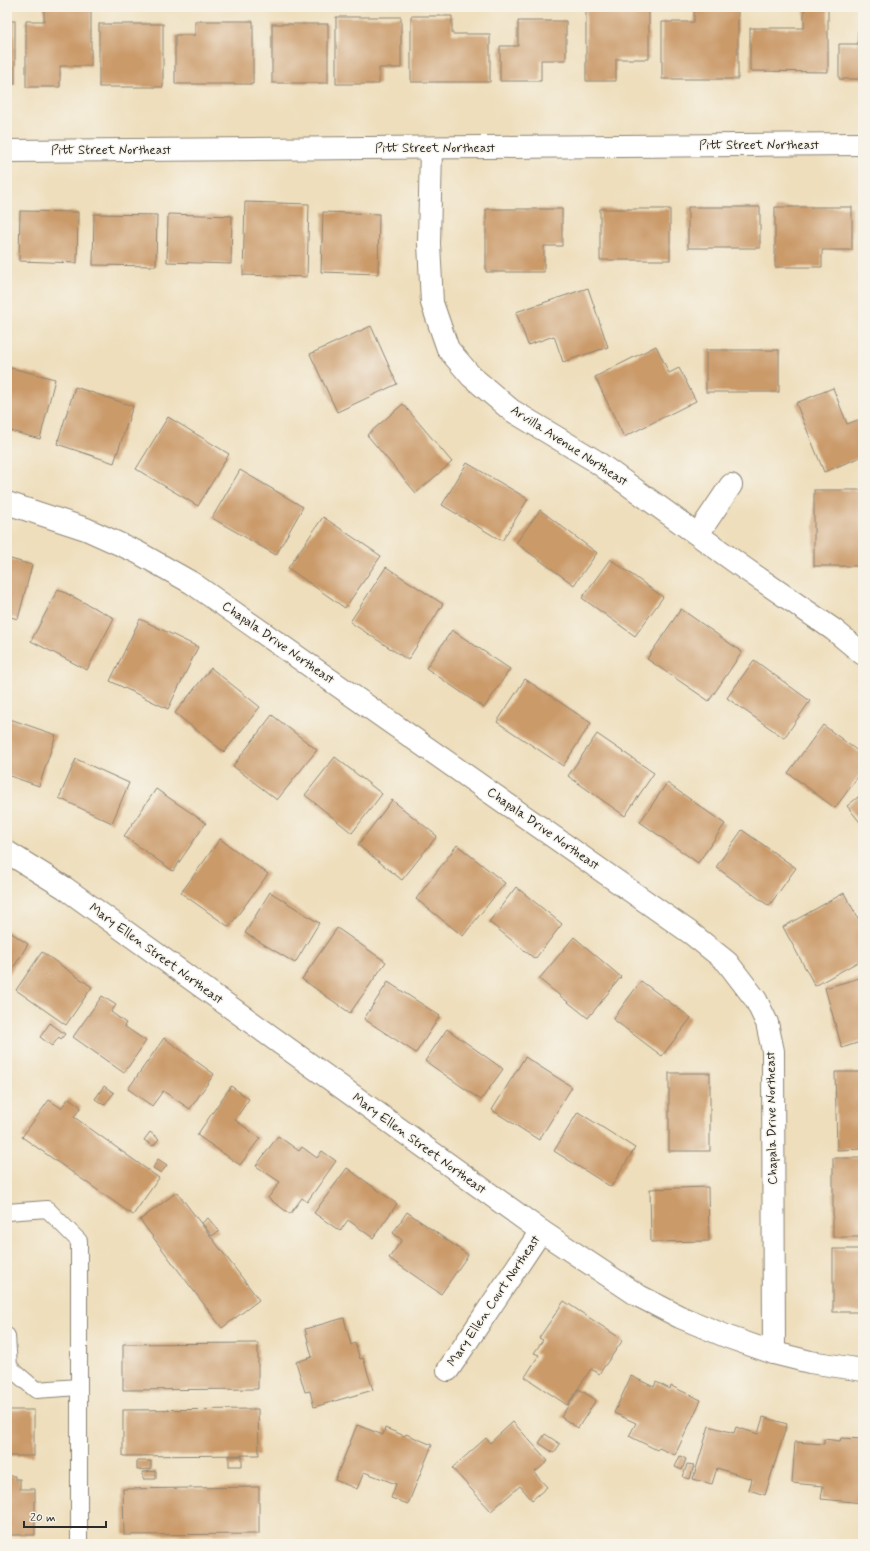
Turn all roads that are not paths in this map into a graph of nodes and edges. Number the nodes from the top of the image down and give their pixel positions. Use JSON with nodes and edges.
{"nodes":[{"id":1,"x":863,"y":144,"type":"edge"},
{"id":2,"x":431,"y":148,"type":"junction"},
{"id":3,"x":7,"y":151,"type":"edge"},
{"id":4,"x":731,"y":485,"type":"dead end"},
{"id":5,"x":7,"y":503,"type":"edge"},
{"id":6,"x":698,"y":534,"type":"junction"},
{"id":7,"x":863,"y":654,"type":"edge"},
{"id":8,"x":7,"y":852,"type":"edge"},
{"id":9,"x":7,"y":1212,"type":"edge"},
{"id":10,"x":541,"y":1231,"type":"junction"},
{"id":11,"x":7,"y":1336,"type":"edge"},
{"id":12,"x":774,"y":1353,"type":"junction"},
{"id":13,"x":448,"y":1370,"type":"dead end"},
{"id":14,"x":863,"y":1370,"type":"edge"},
{"id":15,"x":79,"y":1387,"type":"junction"},
{"id":16,"x":79,"y":1544,"type":"edge"}],
"edges":[{"from":1,"to":2,"type":"street","name":"Pitt Street Northeast"},
{"from":2,"to":3,"type":"street","name":"Pitt Street Northeast"},
{"from":2,"to":6,"type":"street","name":"Arvilla Avenue Northeast"},
{"from":4,"to":6,"type":"street"},
{"from":5,"to":12,"type":"street","name":"Chapala Drive Northeast"},
{"from":6,"to":7,"type":"street","name":"Arvilla Avenue Northeast"},
{"from":8,"to":10,"type":"street","name":"Mary Ellen Street Northeast"},
{"from":9,"to":15,"type":"lane"},
{"from":10,"to":12,"type":"street","name":"Mary Ellen Street Northeast"},
{"from":10,"to":13,"type":"street","name":"Mary Ellen Court Northeast"},
{"from":11,"to":15,"type":"lane"},
{"from":12,"to":14,"type":"street","name":"Mary Ellen Street Northeast"},
{"from":15,"to":16,"type":"lane"}]}
